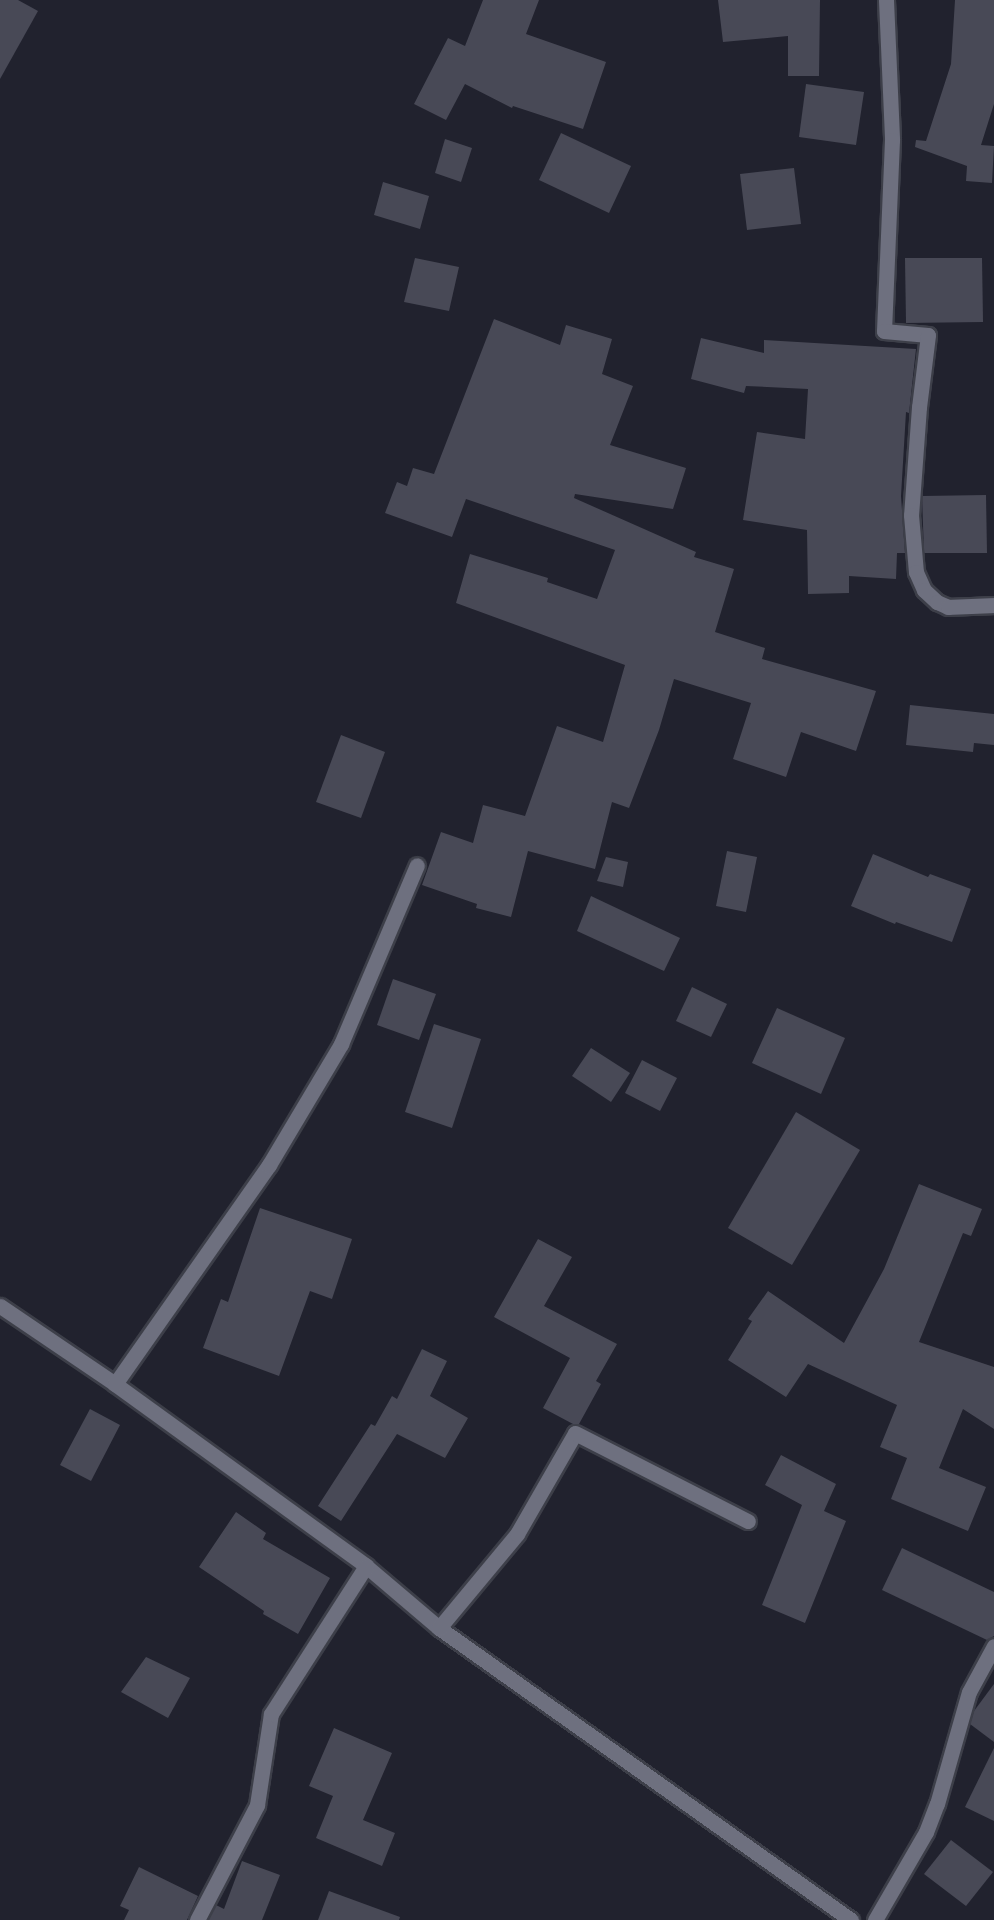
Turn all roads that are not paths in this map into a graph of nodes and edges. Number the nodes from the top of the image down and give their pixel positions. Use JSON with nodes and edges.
{"nodes":[{"id":1,"x":886,"y":0,"type":"edge"},
{"id":2,"x":994,"y":605,"type":"edge"},
{"id":3,"x":417,"y":865,"type":"dead end"},
{"id":4,"x":0,"y":1306,"type":"edge"},
{"id":5,"x":115,"y":1384,"type":"junction"},
{"id":6,"x":748,"y":1521,"type":"dead end"},
{"id":7,"x":366,"y":1566,"type":"junction"},
{"id":8,"x":439,"y":1628,"type":"junction"},
{"id":9,"x":994,"y":1646,"type":"edge"},
{"id":10,"x":845,"y":1918,"type":"edge"},
{"id":11,"x":197,"y":1920,"type":"edge"},
{"id":12,"x":875,"y":1920,"type":"edge"}],
"edges":[{"from":1,"to":2,"type":"street"},
{"from":3,"to":5,"type":"street"},
{"from":4,"to":5,"type":"street"},
{"from":5,"to":7,"type":"street"},
{"from":6,"to":8,"type":"street"},
{"from":7,"to":8,"type":"street"},
{"from":7,"to":11,"type":"street"},
{"from":8,"to":10,"type":"street"},
{"from":9,"to":12,"type":"street"}]}
